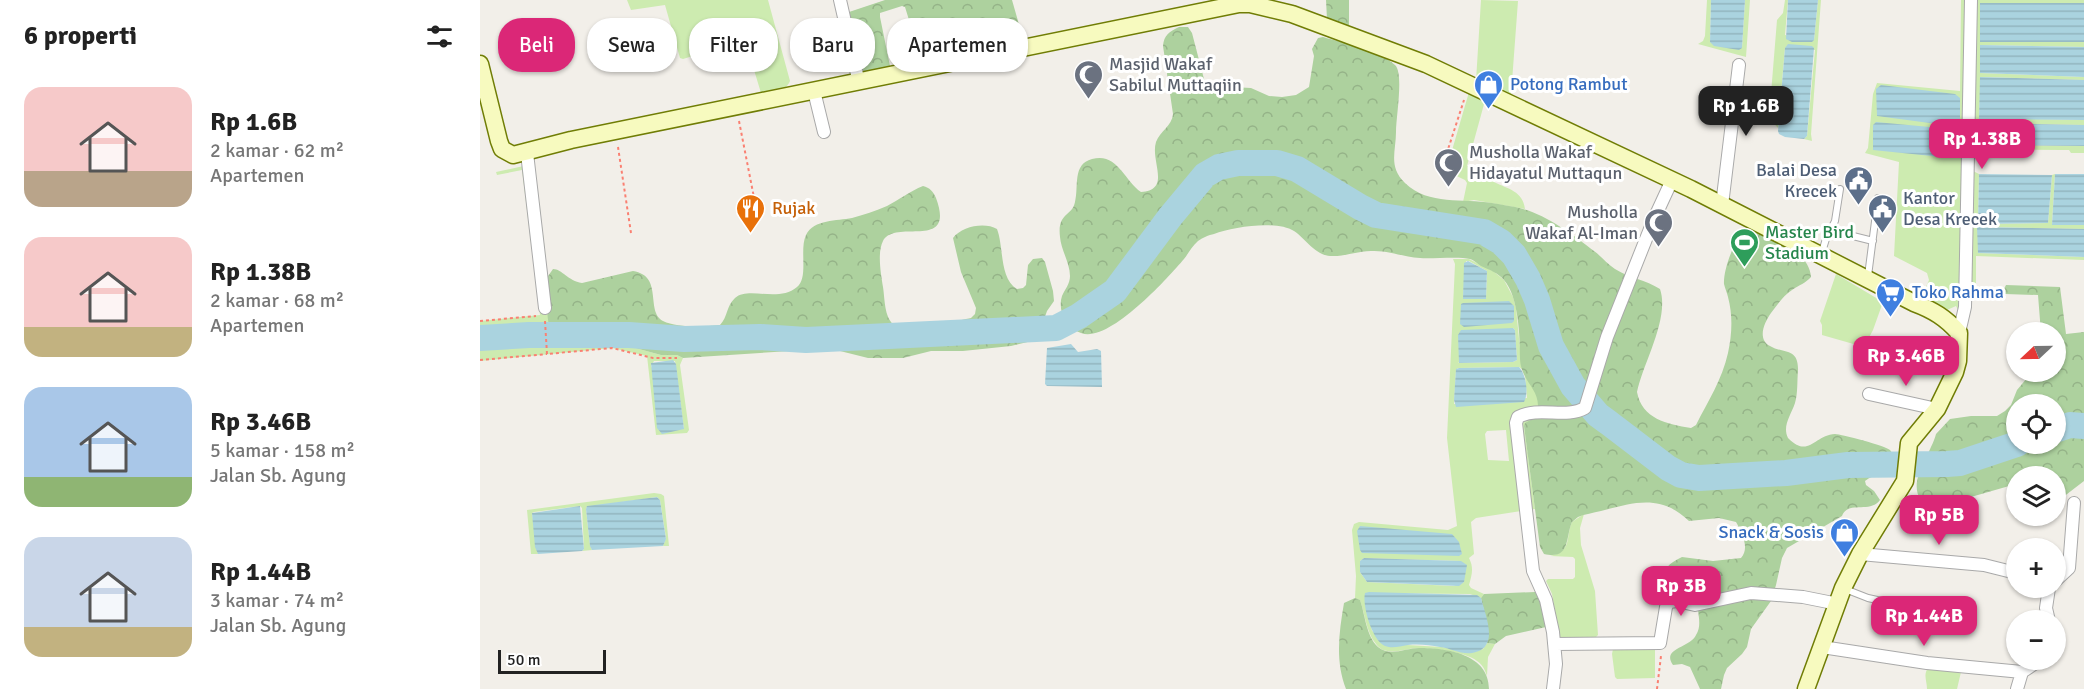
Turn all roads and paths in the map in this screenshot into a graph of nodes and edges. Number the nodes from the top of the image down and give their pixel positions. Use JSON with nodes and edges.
{"nodes":[{"id":1,"x":840,"y":0,"type":"edge"},
{"id":2,"x":1971,"y":0,"type":"edge"},
{"id":3,"x":480,"y":63,"type":"edge"},
{"id":4,"x":1739,"y":65,"type":"dead end"},
{"id":5,"x":859,"y":82,"type":"junction"},
{"id":6,"x":1469,"y":84,"type":"junction"},
{"id":7,"x":814,"y":92,"type":"junction"},
{"id":8,"x":737,"y":107,"type":"junction"},
{"id":9,"x":615,"y":131,"type":"junction"},
{"id":10,"x":824,"y":132,"type":"dead end"},
{"id":11,"x":527,"y":153,"type":"junction"},
{"id":12,"x":1441,"y":171,"type":"dead end"},
{"id":13,"x":1672,"y":180,"type":"junction"},
{"id":14,"x":1840,"y":189,"type":"dead end"},
{"id":15,"x":1878,"y":198,"type":"dead end"},
{"id":16,"x":1722,"y":205,"type":"junction"},
{"id":17,"x":758,"y":218,"type":"dead end"},
{"id":18,"x":1832,"y":229,"type":"junction"},
{"id":19,"x":631,"y":233,"type":"dead end"},
{"id":20,"x":1873,"y":241,"type":"junction"},
{"id":21,"x":1821,"y":255,"type":"junction"},
{"id":22,"x":1868,"y":280,"type":"junction"},
{"id":23,"x":542,"y":312,"type":"joint"},
{"id":24,"x":480,"y":321,"type":"edge"},
{"id":25,"x":545,"y":322,"type":"dead end"},
{"id":26,"x":1959,"y":333,"type":"junction"},
{"id":27,"x":547,"y":354,"type":"junction"},
{"id":28,"x":677,"y":358,"type":"dead end"},
{"id":29,"x":480,"y":360,"type":"edge"},
{"id":30,"x":1869,"y":394,"type":"dead end"},
{"id":31,"x":1937,"y":409,"type":"junction"},
{"id":32,"x":2074,"y":503,"type":"dead end"},
{"id":33,"x":1860,"y":554,"type":"junction"},
{"id":34,"x":2006,"y":570,"type":"edge"},
{"id":35,"x":2066,"y":570,"type":"edge"},
{"id":36,"x":1841,"y":596,"type":"junction"},
{"id":37,"x":1914,"y":608,"type":"dead end"},
{"id":38,"x":1660,"y":643,"type":"junction"},
{"id":39,"x":1554,"y":644,"type":"junction"},
{"id":40,"x":1822,"y":647,"type":"junction"},
{"id":41,"x":2029,"y":670,"type":"edge"},
{"id":42,"x":2022,"y":672,"type":"junction"},
{"id":43,"x":1553,"y":689,"type":"edge"},
{"id":44,"x":1657,"y":689,"type":"edge"},
{"id":45,"x":1806,"y":689,"type":"edge"},
{"id":46,"x":2018,"y":689,"type":"edge"}],
"edges":[{"from":1,"to":5,"type":"street"},
{"from":2,"to":26,"type":"street"},
{"from":3,"to":11,"type":"street"},
{"from":4,"to":16,"type":"street"},
{"from":5,"to":6,"type":"street"},
{"from":5,"to":7,"type":"street"},
{"from":6,"to":12,"type":"path"},
{"from":6,"to":13,"type":"street"},
{"from":7,"to":8,"type":"street"},
{"from":7,"to":10,"type":"street"},
{"from":8,"to":9,"type":"street"},
{"from":8,"to":17,"type":"path"},
{"from":9,"to":11,"type":"street"},
{"from":9,"to":19,"type":"path"},
{"from":11,"to":23,"type":"street"},
{"from":13,"to":16,"type":"street"},
{"from":13,"to":39,"type":"street"},
{"from":14,"to":18,"type":"lane"},
{"from":15,"to":20,"type":"lane"},
{"from":16,"to":21,"type":"street"},
{"from":18,"to":20,"type":"lane"},
{"from":18,"to":21,"type":"lane"},
{"from":20,"to":22,"type":"lane"},
{"from":21,"to":22,"type":"street"},
{"from":22,"to":26,"type":"street"},
{"from":23,"to":24,"type":"path"},
{"from":25,"to":27,"type":"path"},
{"from":26,"to":31,"type":"street"},
{"from":27,"to":28,"type":"path"},
{"from":27,"to":29,"type":"path"},
{"from":30,"to":31,"type":"street"},
{"from":31,"to":33,"type":"street"},
{"from":32,"to":35,"type":"street"},
{"from":33,"to":34,"type":"street"},
{"from":33,"to":36,"type":"street"},
{"from":36,"to":37,"type":"lane"},
{"from":36,"to":38,"type":"street"},
{"from":36,"to":40,"type":"street"},
{"from":38,"to":39,"type":"street"},
{"from":38,"to":44,"type":"path"},
{"from":39,"to":43,"type":"street"},
{"from":40,"to":42,"type":"street"},
{"from":40,"to":45,"type":"street"},
{"from":41,"to":42,"type":"street"},
{"from":42,"to":46,"type":"street"}]}
